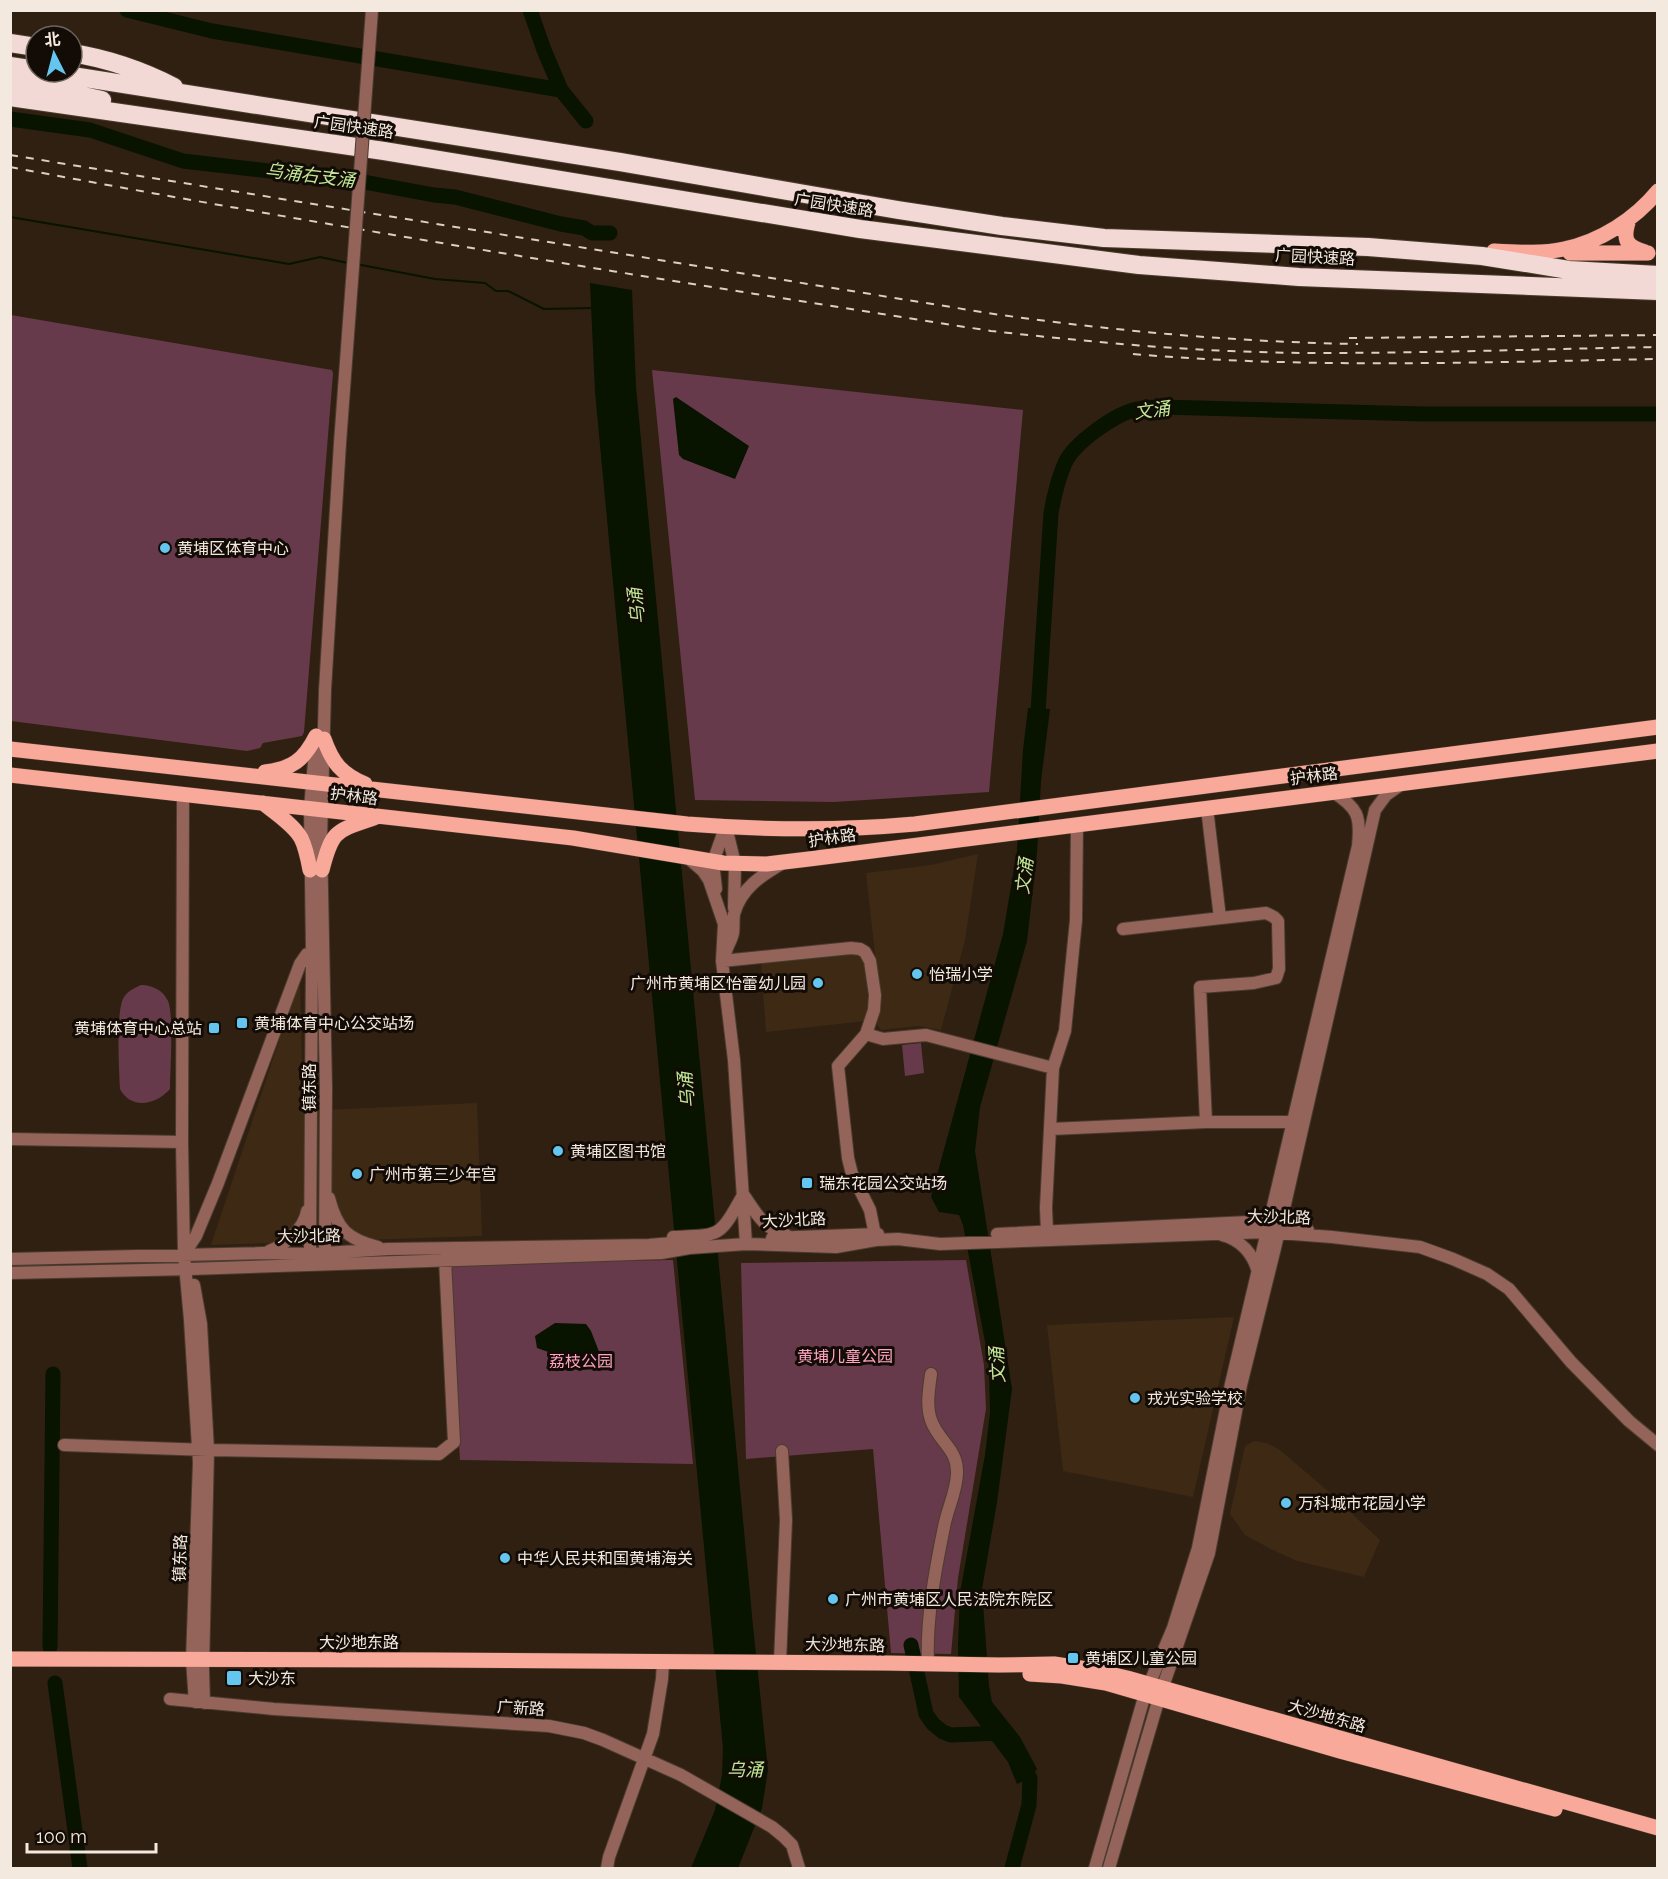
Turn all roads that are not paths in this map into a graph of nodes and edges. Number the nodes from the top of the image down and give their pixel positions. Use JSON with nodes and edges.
{"nodes":[{"id":1,"x":372,"y":10,"type":"edge"},
{"id":2,"x":84,"y":55,"type":"edge"},
{"id":3,"x":84,"y":78,"type":"edge"},
{"id":4,"x":10,"y":80,"type":"edge"},
{"id":5,"x":186,"y":94,"type":"junction"},
{"id":6,"x":10,"y":97,"type":"edge"},
{"id":7,"x":203,"y":124,"type":"junction"},
{"id":8,"x":1658,"y":191,"type":"edge"},
{"id":9,"x":1629,"y":219,"type":"junction"},
{"id":10,"x":1156,"y":240,"type":"junction"},
{"id":11,"x":1523,"y":253,"type":"junction"},
{"id":12,"x":1653,"y":253,"type":"edge"},
{"id":13,"x":1658,"y":275,"type":"edge"},
{"id":14,"x":1658,"y":291,"type":"edge"},
{"id":15,"x":1658,"y":727,"type":"edge"},
{"id":16,"x":320,"y":738,"type":"junction"},
{"id":17,"x":10,"y":749,"type":"edge"},
{"id":18,"x":1658,"y":751,"type":"edge"},
{"id":19,"x":242,"y":774,"type":"junction"},
{"id":20,"x":10,"y":775,"type":"edge"},
{"id":21,"x":317,"y":783,"type":"junction"},
{"id":22,"x":1404,"y":783,"type":"junction"},
{"id":23,"x":376,"y":789,"type":"junction"},
{"id":24,"x":1333,"y":792,"type":"junction"},
{"id":25,"x":183,"y":794,"type":"junction"},
{"id":26,"x":413,"y":794,"type":"junction"},
{"id":27,"x":232,"y":800,"type":"junction"},
{"id":28,"x":263,"y":803,"type":"junction"},
{"id":29,"x":1207,"y":808,"type":"junction"},
{"id":30,"x":316,"y":809,"type":"junction"},
{"id":31,"x":377,"y":817,"type":"junction"},
{"id":32,"x":411,"y":820,"type":"junction"},
{"id":33,"x":1077,"y":824,"type":"junction"},
{"id":34,"x":726,"y":827,"type":"junction"},
{"id":35,"x":834,"y":829,"type":"junction"},
{"id":36,"x":835,"y":856,"type":"junction"},
{"id":37,"x":688,"y":858,"type":"junction"},
{"id":38,"x":713,"y":862,"type":"junction"},
{"id":39,"x":786,"y":862,"type":"junction"},
{"id":40,"x":735,"y":864,"type":"junction"},
{"id":41,"x":316,"y":870,"type":"junction"},
{"id":42,"x":718,"y":905,"type":"junction"},
{"id":43,"x":734,"y":915,"type":"junction"},
{"id":44,"x":1220,"y":918,"type":"junction"},
{"id":45,"x":1123,"y":929,"type":"dead end"},
{"id":46,"x":312,"y":952,"type":"junction"},
{"id":47,"x":722,"y":961,"type":"junction"},
{"id":48,"x":866,"y":1034,"type":"junction"},
{"id":49,"x":1053,"y":1068,"type":"junction"},
{"id":50,"x":1206,"y":1122,"type":"junction"},
{"id":51,"x":1299,"y":1123,"type":"junction"},
{"id":52,"x":1051,"y":1129,"type":"junction"},
{"id":53,"x":10,"y":1139,"type":"edge"},
{"id":54,"x":182,"y":1142,"type":"junction"},
{"id":55,"x":324,"y":1181,"type":"junction"},
{"id":56,"x":310,"y":1187,"type":"junction"},
{"id":57,"x":743,"y":1194,"type":"junction"},
{"id":58,"x":1274,"y":1227,"type":"junction"},
{"id":59,"x":1047,"y":1231,"type":"junction"},
{"id":60,"x":1218,"y":1234,"type":"junction"},
{"id":61,"x":793,"y":1237,"type":"junction"},
{"id":62,"x":876,"y":1237,"type":"junction"},
{"id":63,"x":1016,"y":1237,"type":"junction"},
{"id":64,"x":723,"y":1240,"type":"junction"},
{"id":65,"x":746,"y":1241,"type":"junction"},
{"id":66,"x":388,"y":1250,"type":"junction"},
{"id":67,"x":264,"y":1252,"type":"junction"},
{"id":68,"x":184,"y":1254,"type":"junction"},
{"id":69,"x":310,"y":1254,"type":"junction"},
{"id":70,"x":325,"y":1258,"type":"junction"},
{"id":71,"x":10,"y":1259,"type":"edge"},
{"id":72,"x":445,"y":1259,"type":"junction"},
{"id":73,"x":188,"y":1269,"type":"junction"},
{"id":74,"x":10,"y":1273,"type":"edge"},
{"id":75,"x":1258,"y":1273,"type":"junction"},
{"id":76,"x":931,"y":1374,"type":"dead end"},
{"id":77,"x":64,"y":1445,"type":"dead end"},
{"id":78,"x":1658,"y":1445,"type":"edge"},
{"id":79,"x":203,"y":1450,"type":"junction"},
{"id":80,"x":782,"y":1451,"type":"dead end"},
{"id":81,"x":10,"y":1659,"type":"edge"},
{"id":82,"x":780,"y":1662,"type":"junction"},
{"id":83,"x":197,"y":1665,"type":"junction"},
{"id":84,"x":927,"y":1665,"type":"junction"},
{"id":85,"x":663,"y":1666,"type":"junction"},
{"id":86,"x":764,"y":1666,"type":"junction"},
{"id":87,"x":10,"y":1668,"type":"edge"},
{"id":88,"x":907,"y":1669,"type":"junction"},
{"id":89,"x":999,"y":1670,"type":"junction"},
{"id":90,"x":1154,"y":1691,"type":"junction"},
{"id":91,"x":170,"y":1699,"type":"dead end"},
{"id":92,"x":199,"y":1702,"type":"junction"},
{"id":93,"x":645,"y":1759,"type":"junction"},
{"id":94,"x":1658,"y":1828,"type":"edge"},
{"id":95,"x":1658,"y":1837,"type":"edge"},
{"id":96,"x":607,"y":1869,"type":"edge"},
{"id":97,"x":799,"y":1869,"type":"edge"},
{"id":98,"x":1095,"y":1869,"type":"edge"},
{"id":99,"x":1109,"y":1869,"type":"edge"}],
"edges":[{"from":1,"to":16,"type":"street","name":"镇东路","bridge":true},
{"from":2,"to":5,"type":"highway"},
{"from":3,"to":5,"type":"highway","name":"广园快速路"},
{"from":4,"to":7,"type":"highway"},
{"from":5,"to":10,"type":"highway","name":"广园快速路"},
{"from":6,"to":7,"type":"highway","name":"广园快速路"},
{"from":7,"to":14,"type":"highway","name":"广园快速路"},
{"from":8,"to":9,"type":"main road"},
{"from":9,"to":11,"type":"main road"},
{"from":9,"to":12,"type":"main road"},
{"from":10,"to":11,"type":"main road"},
{"from":10,"to":13,"type":"highway","name":"广园快速路"},
{"from":11,"to":12,"type":"main road"},
{"from":15,"to":35,"type":"main road","name":"护林路"},
{"from":16,"to":19,"type":"main road"},
{"from":16,"to":21,"type":"street","name":"镇东路"},
{"from":16,"to":23,"type":"main road"},
{"from":17,"to":19,"type":"main road","name":"护林路"},
{"from":18,"to":22,"type":"main road","name":"护林路"},
{"from":19,"to":21,"type":"main road","name":"护林路"},
{"from":19,"to":27,"type":"main road"},
{"from":20,"to":25,"type":"main road","name":"护林路"},
{"from":21,"to":23,"type":"main road","name":"护林路"},
{"from":21,"to":30,"type":"street","name":"镇东路"},
{"from":22,"to":24,"type":"main road","name":"护林路"},
{"from":22,"to":51,"type":"street"},
{"from":23,"to":26,"type":"main road","name":"护林路"},
{"from":24,"to":29,"type":"main road","name":"护林路"},
{"from":24,"to":51,"type":"street"},
{"from":25,"to":27,"type":"main road","name":"护林路"},
{"from":25,"to":54,"type":"street"},
{"from":26,"to":32,"type":"main road"},
{"from":26,"to":34,"type":"main road","name":"护林路"},
{"from":27,"to":28,"type":"main road","name":"护林路"},
{"from":28,"to":30,"type":"main road","name":"护林路"},
{"from":28,"to":41,"type":"main road"},
{"from":29,"to":33,"type":"main road","name":"护林路"},
{"from":29,"to":44,"type":"street"},
{"from":30,"to":31,"type":"main road","name":"护林路"},
{"from":30,"to":41,"type":"street","name":"镇东路"},
{"from":31,"to":32,"type":"main road","name":"护林路"},
{"from":31,"to":41,"type":"main road"},
{"from":32,"to":37,"type":"main road","name":"护林路"},
{"from":33,"to":36,"type":"main road","name":"护林路"},
{"from":33,"to":49,"type":"street"},
{"from":34,"to":35,"type":"main road","name":"护林路"},
{"from":34,"to":38,"type":"street"},
{"from":34,"to":40,"type":"street"},
{"from":35,"to":36,"type":"main road"},
{"from":36,"to":39,"type":"main road","name":"护林路"},
{"from":37,"to":38,"type":"main road","name":"护林路"},
{"from":37,"to":42,"type":"street"},
{"from":38,"to":40,"type":"main road","name":"护林路"},
{"from":38,"to":42,"type":"street"},
{"from":39,"to":40,"type":"main road","name":"护林路"},
{"from":39,"to":43,"type":"street"},
{"from":40,"to":43,"type":"street"},
{"from":41,"to":46,"type":"street","name":"镇东路"},
{"from":41,"to":55,"type":"street","name":"镇东路"},
{"from":42,"to":47,"type":"street"},
{"from":43,"to":47,"type":"street"},
{"from":44,"to":45,"type":"street"},
{"from":44,"to":50,"type":"street"},
{"from":46,"to":56,"type":"street","name":"镇东路"},
{"from":46,"to":68,"type":"street"},
{"from":47,"to":48,"type":"street"},
{"from":47,"to":57,"type":"street"},
{"from":48,"to":49,"type":"street"},
{"from":48,"to":62,"type":"street"},
{"from":49,"to":52,"type":"street"},
{"from":50,"to":51,"type":"street"},
{"from":50,"to":52,"type":"street"},
{"from":51,"to":58,"type":"street"},
{"from":52,"to":59,"type":"street"},
{"from":53,"to":54,"type":"street"},
{"from":54,"to":68,"type":"street"},
{"from":55,"to":56,"type":"street"},
{"from":55,"to":66,"type":"street"},
{"from":55,"to":70,"type":"street","name":"镇东路"},
{"from":56,"to":67,"type":"street"},
{"from":56,"to":69,"type":"street","name":"镇东路"},
{"from":57,"to":61,"type":"street"},
{"from":57,"to":64,"type":"street"},
{"from":57,"to":65,"type":"street"},
{"from":58,"to":59,"type":"street","name":"大沙北路"},
{"from":58,"to":60,"type":"street","name":"大沙北路"},
{"from":58,"to":75,"type":"street"},
{"from":58,"to":78,"type":"street","name":"大沙北路"},
{"from":58,"to":90,"type":"street"},
{"from":59,"to":63,"type":"street","name":"大沙北路"},
{"from":60,"to":63,"type":"street","name":"大沙北路"},
{"from":60,"to":75,"type":"street"},
{"from":61,"to":62,"type":"street","name":"大沙北路"},
{"from":61,"to":65,"type":"street","name":"大沙北路"},
{"from":62,"to":63,"type":"street","name":"大沙北路"},
{"from":62,"to":65,"type":"street","name":"大沙北路"},
{"from":64,"to":65,"type":"street","name":"大沙北路"},
{"from":64,"to":66,"type":"street","name":"大沙北路"},
{"from":64,"to":72,"type":"street","name":"大沙北路"},
{"from":66,"to":70,"type":"street","name":"大沙北路"},
{"from":67,"to":68,"type":"street","name":"大沙北路"},
{"from":67,"to":69,"type":"street","name":"大沙北路"},
{"from":68,"to":71,"type":"street","name":"大沙北路"},
{"from":68,"to":73,"type":"street","name":"镇东路"},
{"from":69,"to":70,"type":"street"},
{"from":70,"to":72,"type":"street","name":"大沙北路"},
{"from":70,"to":73,"type":"street","name":"大沙北路"},
{"from":72,"to":79,"type":"street"},
{"from":73,"to":74,"type":"street","name":"大沙北路"},
{"from":73,"to":79,"type":"street","name":"镇东路"},
{"from":75,"to":90,"type":"street"},
{"from":76,"to":84,"type":"street"},
{"from":77,"to":79,"type":"street"},
{"from":79,"to":83,"type":"street","name":"镇东路"},
{"from":80,"to":82,"type":"street"},
{"from":81,"to":83,"type":"main road","name":"大沙地东路"},
{"from":82,"to":86,"type":"main road","name":"大沙地东路"},
{"from":82,"to":88,"type":"main road","name":"大沙地东路"},
{"from":83,"to":85,"type":"main road","name":"大沙地东路"},
{"from":83,"to":87,"type":"main road","name":"大沙地东路"},
{"from":83,"to":92,"type":"street","name":"镇东路"},
{"from":84,"to":88,"type":"main road","name":"大沙地东路"},
{"from":84,"to":89,"type":"main road","name":"大沙地东路"},
{"from":85,"to":86,"type":"main road","name":"大沙地东路"},
{"from":85,"to":93,"type":"street"},
{"from":86,"to":88,"type":"main road","name":"大沙地东路"},
{"from":88,"to":89,"type":"main road","name":"大沙地东路"},
{"from":89,"to":90,"type":"main road","name":"大沙地东路"},
{"from":90,"to":94,"type":"main road","name":"大沙地东路"},
{"from":90,"to":95,"type":"main road","name":"大沙地东路"},
{"from":90,"to":98,"type":"street"},
{"from":90,"to":99,"type":"street"},
{"from":91,"to":92,"type":"street","name":"广新路"},
{"from":92,"to":93,"type":"street","name":"广新路"},
{"from":93,"to":96,"type":"street"},
{"from":93,"to":97,"type":"street","name":"广新路"}]}
